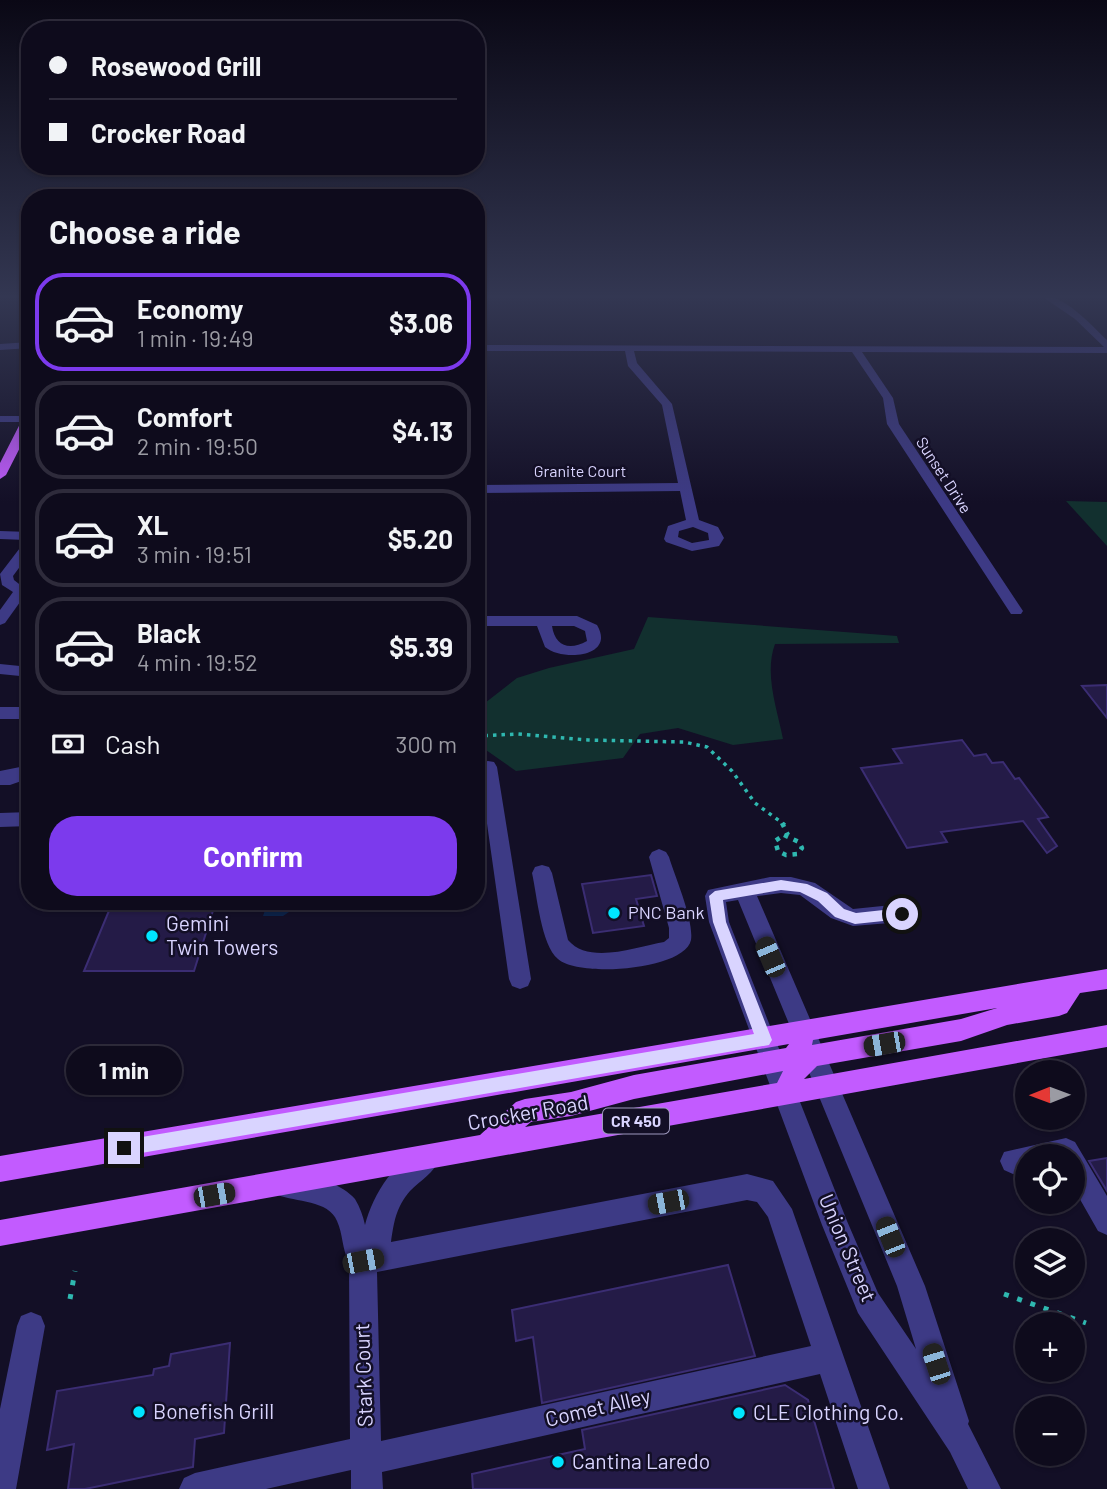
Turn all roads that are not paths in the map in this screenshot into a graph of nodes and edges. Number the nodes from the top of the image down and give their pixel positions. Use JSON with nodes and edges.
{"nodes":[{"id":1,"x":633,"y":364,"type":"edge"},
{"id":2,"x":644,"y":364,"type":"edge"},
{"id":3,"x":865,"y":364,"type":"edge"},
{"id":4,"x":639,"y":369,"type":"junction"},
{"id":5,"x":21,"y":418,"type":"edge"},
{"id":6,"x":0,"y":419,"type":"edge"},
{"id":7,"x":21,"y":434,"type":"edge"},
{"id":8,"x":0,"y":475,"type":"edge"},
{"id":9,"x":685,"y":487,"type":"junction"},
{"id":10,"x":485,"y":489,"type":"edge"},
{"id":11,"x":693,"y":522,"type":"dead end"},
{"id":12,"x":0,"y":535,"type":"edge"},
{"id":13,"x":21,"y":536,"type":"edge"},
{"id":14,"x":21,"y":555,"type":"edge"},
{"id":15,"x":21,"y":591,"type":"edge"},
{"id":16,"x":21,"y":591,"type":"edge"},
{"id":17,"x":1017,"y":611,"type":"dead end"},
{"id":18,"x":0,"y":620,"type":"edge"},
{"id":19,"x":485,"y":621,"type":"edge"},
{"id":20,"x":544,"y":621,"type":"dead end"},
{"id":21,"x":0,"y":669,"type":"edge"},
{"id":22,"x":21,"y":670,"type":"edge"},
{"id":23,"x":0,"y":713,"type":"edge"},
{"id":24,"x":21,"y":713,"type":"edge"},
{"id":25,"x":488,"y":767,"type":"dead end"},
{"id":26,"x":21,"y":774,"type":"edge"},
{"id":27,"x":0,"y":778,"type":"edge"},
{"id":28,"x":21,"y":819,"type":"edge"},
{"id":29,"x":0,"y":820,"type":"edge"},
{"id":30,"x":659,"y":858,"type":"dead end"},
{"id":31,"x":542,"y":873,"type":"dead end"},
{"id":32,"x":745,"y":892,"type":"junction"},
{"id":33,"x":902,"y":914,"type":"dead end"},
{"id":34,"x":520,"y":979,"type":"dead end"},
{"id":35,"x":1107,"y":979,"type":"edge"},
{"id":36,"x":1073,"y":985,"type":"junction"},
{"id":37,"x":803,"y":1033,"type":"junction"},
{"id":38,"x":1107,"y":1036,"type":"edge"},
{"id":39,"x":764,"y":1040,"type":"junction"},
{"id":40,"x":814,"y":1055,"type":"junction"},
{"id":41,"x":774,"y":1062,"type":"junction"},
{"id":42,"x":828,"y":1087,"type":"junction"},
{"id":43,"x":786,"y":1094,"type":"junction"},
{"id":44,"x":485,"y":1148,"type":"junction"},
{"id":45,"x":428,"y":1158,"type":"junction"},
{"id":46,"x":0,"y":1169,"type":"edge"},
{"id":47,"x":1085,"y":1183,"type":"edge"},
{"id":48,"x":277,"y":1184,"type":"junction"},
{"id":49,"x":1107,"y":1222,"type":"edge"},
{"id":50,"x":0,"y":1233,"type":"edge"},
{"id":51,"x":363,"y":1261,"type":"junction"},
{"id":52,"x":31,"y":1326,"type":"dead end"},
{"id":53,"x":829,"y":1357,"type":"junction"},
{"id":54,"x":961,"y":1441,"type":"junction"},
{"id":55,"x":367,"y":1467,"type":"edge"},
{"id":56,"x":0,"y":1489,"type":"edge"},
{"id":57,"x":195,"y":1489,"type":"edge"},
{"id":58,"x":874,"y":1489,"type":"edge"},
{"id":59,"x":985,"y":1489,"type":"edge"}],
"edges":[{"from":1,"to":4,"type":"street"},
{"from":2,"to":4,"type":"street"},
{"from":3,"to":17,"type":"street","name":"Sunset Drive"},
{"from":4,"to":9,"type":"street"},
{"from":5,"to":6,"type":"street"},
{"from":7,"to":8,"type":"main road"},
{"from":9,"to":10,"type":"street","name":"Granite Court"},
{"from":9,"to":11,"type":"street"},
{"from":12,"to":13,"type":"street"},
{"from":14,"to":16,"type":"street"},
{"from":15,"to":18,"type":"street"},
{"from":19,"to":20,"type":"street"},
{"from":21,"to":22,"type":"street"},
{"from":23,"to":24,"type":"street"},
{"from":25,"to":34,"type":"street"},
{"from":26,"to":27,"type":"street"},
{"from":28,"to":29,"type":"street"},
{"from":30,"to":31,"type":"street"},
{"from":32,"to":33,"type":"street"},
{"from":32,"to":37,"type":"street","name":"Union Street"},
{"from":32,"to":39,"type":"street","name":"Union Street"},
{"from":35,"to":36,"type":"main road","name":"Crocker Road"},
{"from":36,"to":37,"type":"main road","name":"Crocker Road"},
{"from":36,"to":40,"type":"main road"},
{"from":37,"to":39,"type":"main road","name":"Crocker Road"},
{"from":37,"to":40,"type":"street","name":"Union Street"},
{"from":37,"to":41,"type":"main road"},
{"from":38,"to":42,"type":"main road","name":"Crocker Road","number":"CR 450"},
{"from":39,"to":41,"type":"street","name":"Union Street"},
{"from":39,"to":46,"type":"main road","name":"Crocker Road"},
{"from":40,"to":42,"type":"street","name":"Union Street"},
{"from":40,"to":43,"type":"main road"},
{"from":41,"to":43,"type":"street","name":"Union Street"},
{"from":41,"to":44,"type":"main road"},
{"from":42,"to":43,"type":"main road","name":"Crocker Road","number":"CR 450"},
{"from":42,"to":54,"type":"street","name":"Union Street"},
{"from":43,"to":44,"type":"main road","name":"Crocker Road","number":"CR 450"},
{"from":43,"to":54,"type":"street","name":"Union Street"},
{"from":44,"to":45,"type":"main road","name":"Crocker Road","number":"CR 450"},
{"from":45,"to":48,"type":"main road","name":"Crocker Road","number":"CR 450"},
{"from":45,"to":51,"type":"street","name":"Stark Court"},
{"from":47,"to":49,"type":"street"},
{"from":48,"to":50,"type":"main road","name":"Crocker Road","number":"CR 450"},
{"from":48,"to":51,"type":"street","name":"Stark Court"},
{"from":51,"to":53,"type":"street"},
{"from":51,"to":55,"type":"street","name":"Stark Court"},
{"from":52,"to":56,"type":"street"},
{"from":53,"to":55,"type":"street","name":"Comet Alley"},
{"from":53,"to":58,"type":"street"},
{"from":54,"to":59,"type":"street","name":"Union Street"},
{"from":55,"to":57,"type":"street","name":"Comet Alley"}]}
